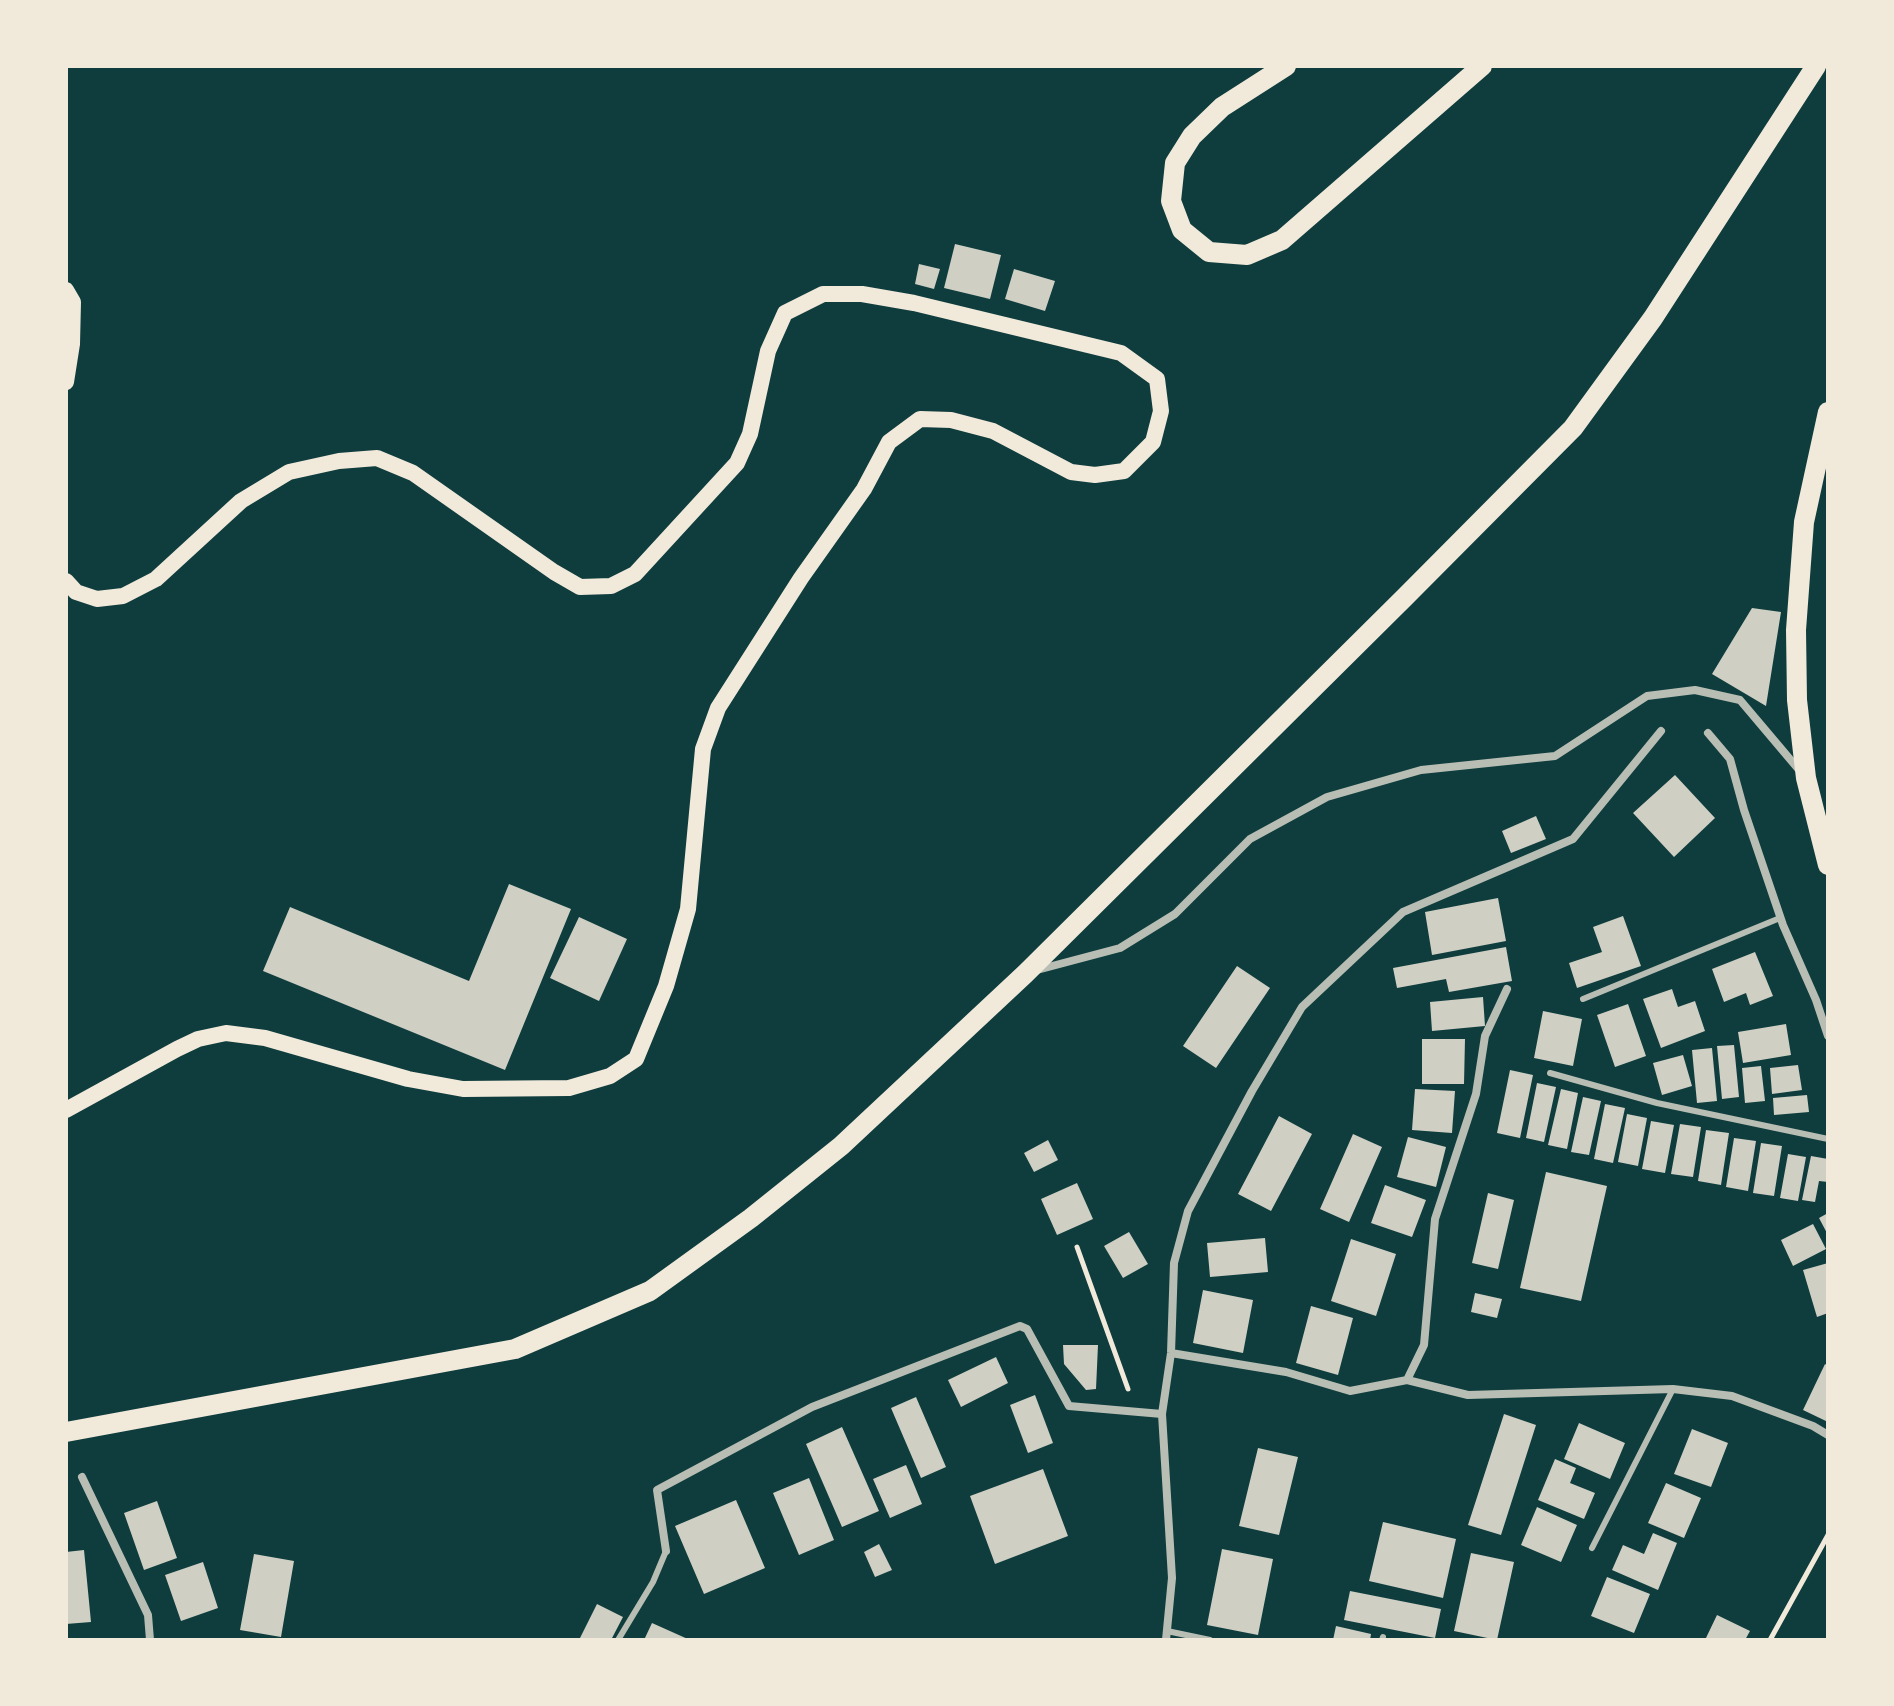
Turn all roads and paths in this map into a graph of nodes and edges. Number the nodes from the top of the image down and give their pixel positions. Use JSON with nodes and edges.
{"nodes":[{"id":1,"x":1286,"y":66,"type":"edge"},
{"id":2,"x":1482,"y":66,"type":"edge"},
{"id":3,"x":1816,"y":66,"type":"edge"},
{"id":4,"x":66,"y":290,"type":"edge"},
{"id":5,"x":66,"y":382,"type":"edge"},
{"id":6,"x":1828,"y":412,"type":"edge"},
{"id":7,"x":66,"y":581,"type":"edge"},
{"id":8,"x":1661,"y":731,"type":"dead end"},
{"id":9,"x":1708,"y":733,"type":"dead end"},
{"id":10,"x":1806,"y":778,"type":"junction"},
{"id":11,"x":1828,"y":865,"type":"edge"},
{"id":12,"x":1780,"y":918,"type":"junction"},
{"id":13,"x":1025,"y":974,"type":"junction"},
{"id":14,"x":1507,"y":989,"type":"dead end"},
{"id":15,"x":1583,"y":999,"type":"dead end"},
{"id":16,"x":1828,"y":1036,"type":"edge"},
{"id":17,"x":1550,"y":1073,"type":"dead end"},
{"id":18,"x":66,"y":1110,"type":"edge"},
{"id":19,"x":1828,"y":1139,"type":"edge"},
{"id":20,"x":1077,"y":1247,"type":"dead end"},
{"id":21,"x":1171,"y":1353,"type":"junction"},
{"id":22,"x":1407,"y":1380,"type":"junction"},
{"id":23,"x":1673,"y":1389,"type":"junction"},
{"id":24,"x":1137,"y":1413,"type":"junction"},
{"id":25,"x":1162,"y":1414,"type":"junction"},
{"id":26,"x":66,"y":1432,"type":"edge"},
{"id":27,"x":1828,"y":1435,"type":"edge"},
{"id":28,"x":82,"y":1477,"type":"dead end"},
{"id":29,"x":1828,"y":1535,"type":"edge"},
{"id":30,"x":1592,"y":1548,"type":"dead end"},
{"id":31,"x":666,"y":1551,"type":"joint"},
{"id":32,"x":1166,"y":1635,"type":"edge"},
{"id":33,"x":150,"y":1640,"type":"edge"},
{"id":34,"x":618,"y":1640,"type":"edge"},
{"id":35,"x":1210,"y":1640,"type":"edge"},
{"id":36,"x":1770,"y":1640,"type":"edge"}],
"edges":[{"from":1,"to":2,"type":"main road"},
{"from":3,"to":13,"type":"main road"},
{"from":4,"to":5,"type":"main road"},
{"from":6,"to":10,"type":"main road"},
{"from":7,"to":18,"type":"main road"},
{"from":8,"to":21,"type":"street"},
{"from":9,"to":12,"type":"street"},
{"from":10,"to":11,"type":"main road"},
{"from":10,"to":13,"type":"street"},
{"from":12,"to":15,"type":"lane"},
{"from":12,"to":16,"type":"street"},
{"from":13,"to":26,"type":"main road"},
{"from":14,"to":22,"type":"street"},
{"from":17,"to":19,"type":"lane"},
{"from":20,"to":24,"type":"path"},
{"from":21,"to":22,"type":"street"},
{"from":21,"to":25,"type":"street"},
{"from":22,"to":23,"type":"street"},
{"from":23,"to":27,"type":"street"},
{"from":23,"to":30,"type":"lane"},
{"from":24,"to":25,"type":"street"},
{"from":24,"to":31,"type":"street"},
{"from":25,"to":32,"type":"street"},
{"from":28,"to":33,"type":"street"},
{"from":29,"to":36,"type":"path"},
{"from":31,"to":34,"type":"lane"},
{"from":32,"to":35,"type":"lane"}]}
